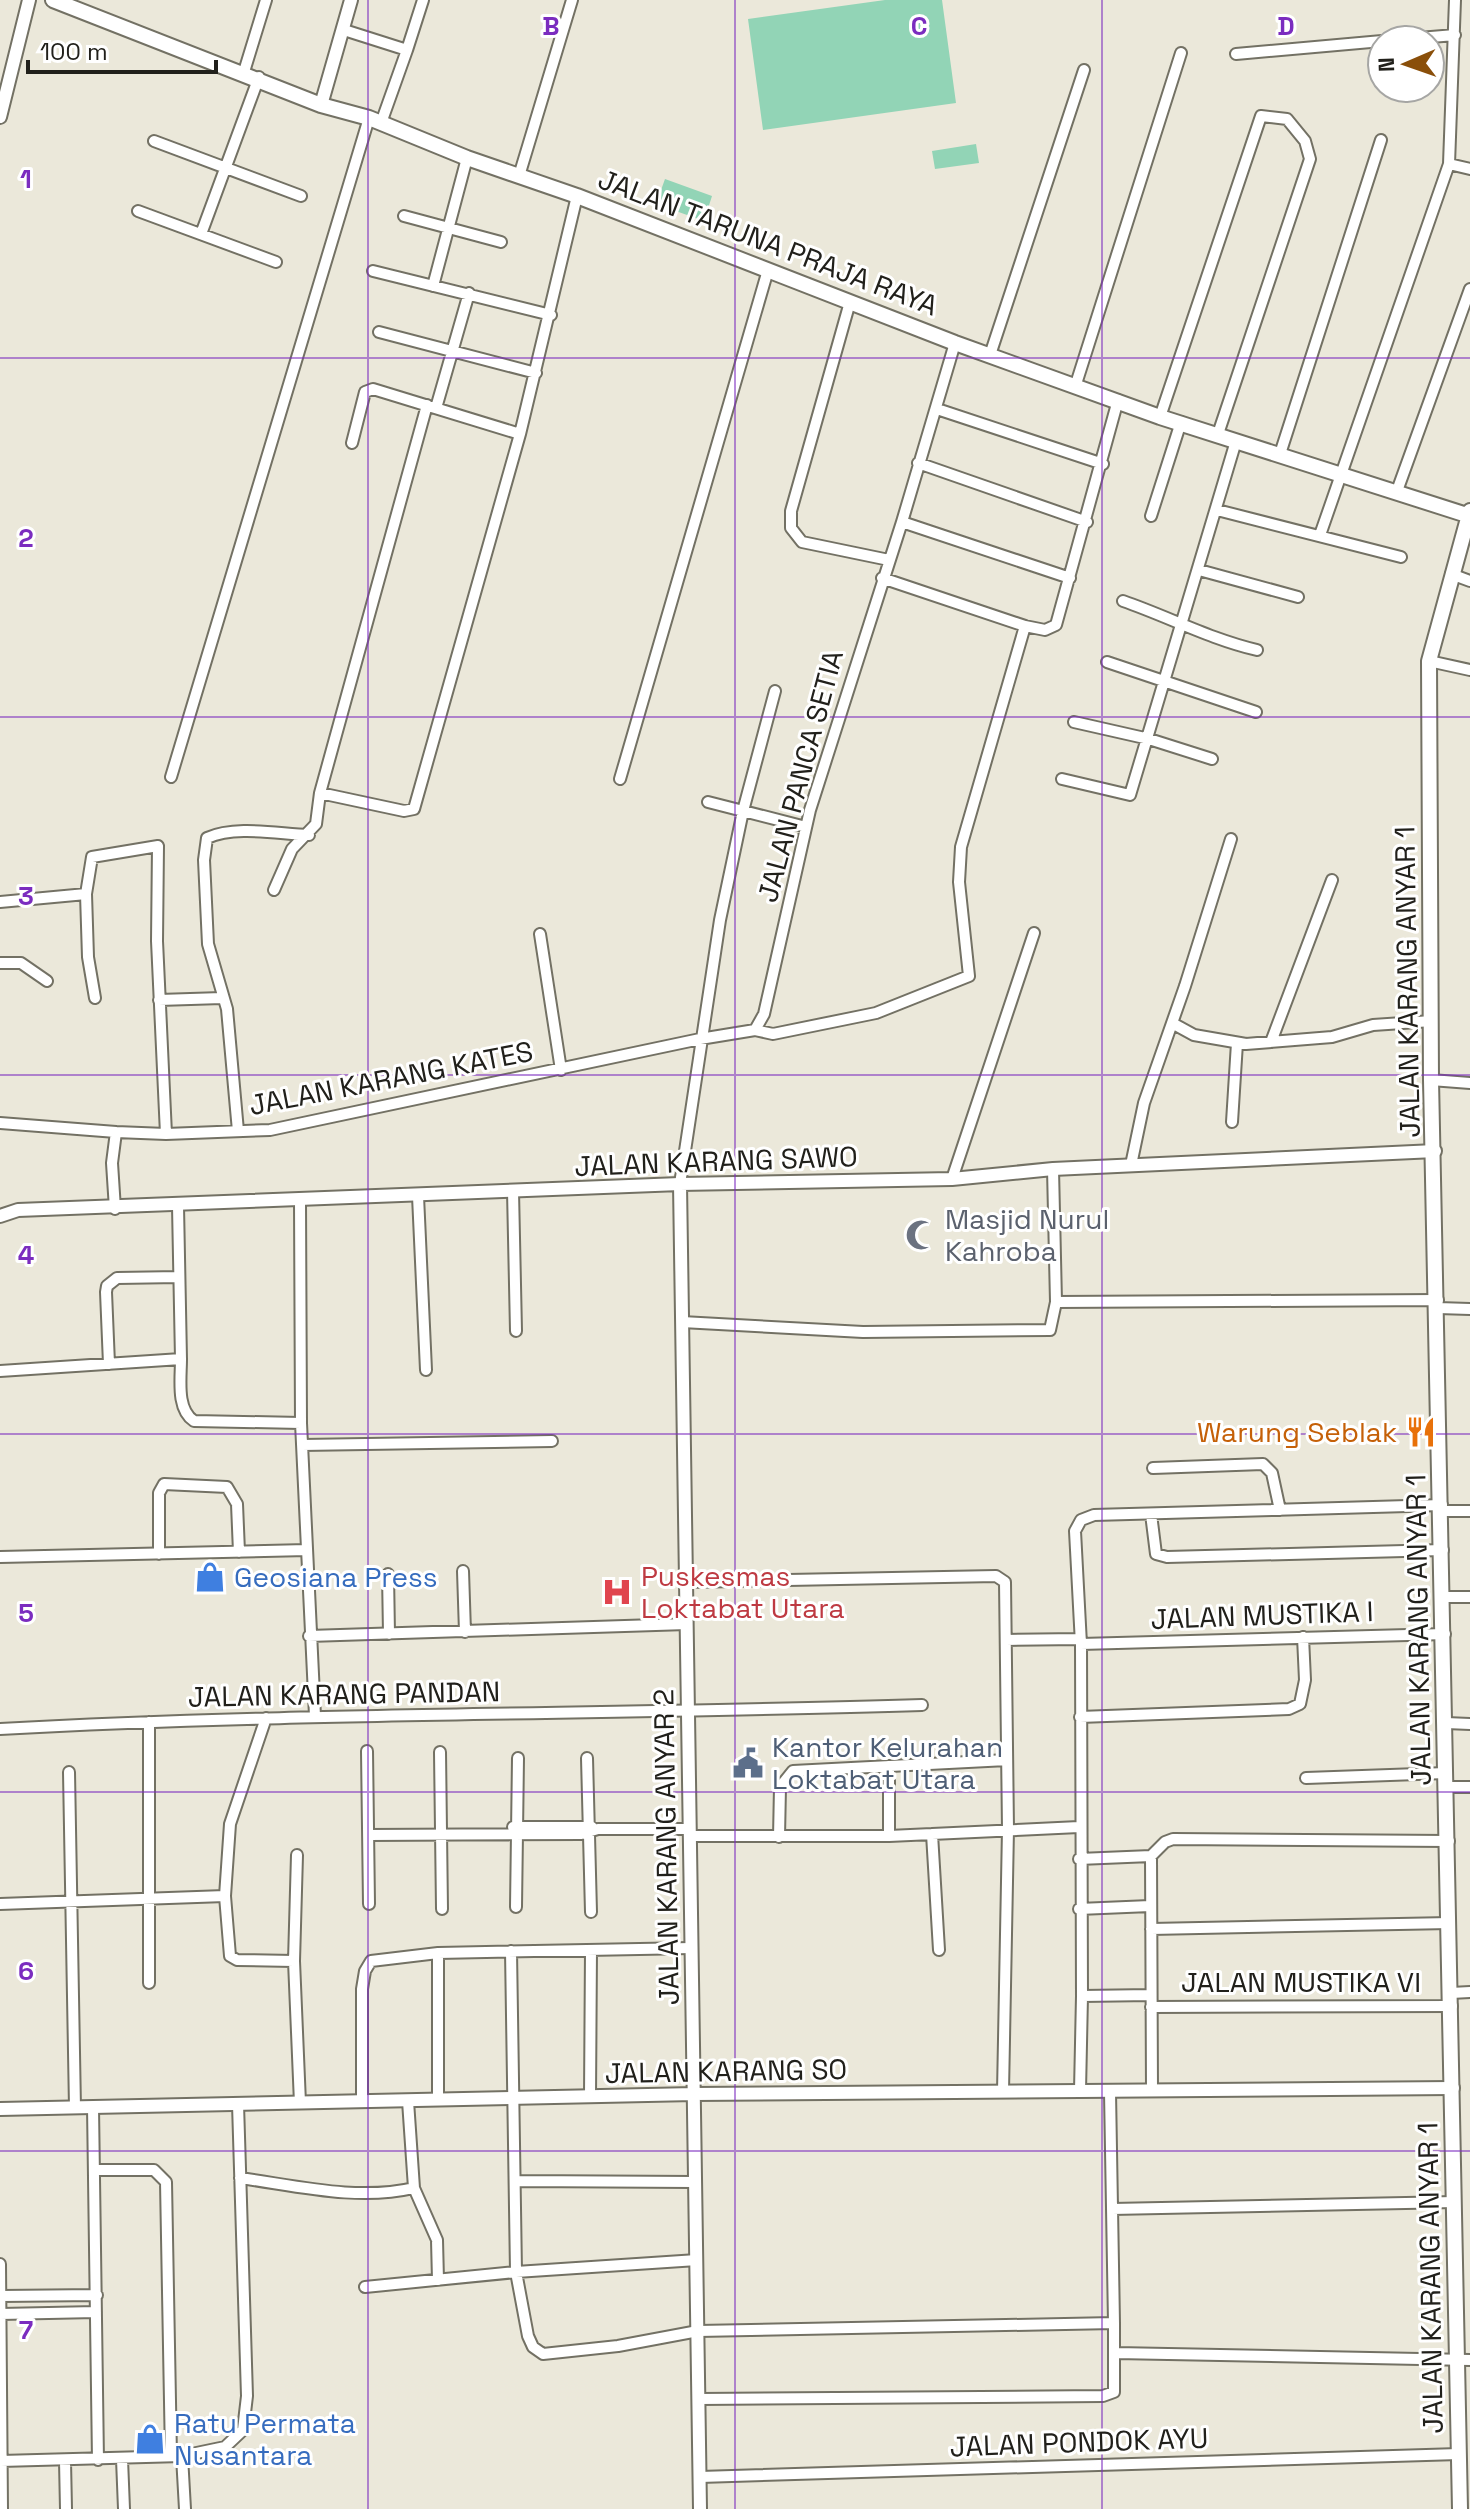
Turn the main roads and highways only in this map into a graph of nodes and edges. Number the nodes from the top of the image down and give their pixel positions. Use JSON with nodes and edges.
{"nodes":[{"id":1,"x":53,"y":0,"type":"edge"},
{"id":2,"x":1469,"y":515,"type":"edge"},
{"id":3,"x":1464,"y":2360,"type":"edge"},
{"id":4,"x":1464,"y":2415,"type":"edge"},
{"id":5,"x":1465,"y":2480,"type":"edge"},
{"id":6,"x":1460,"y":2509,"type":"edge"}],
"edges":[{"from":1,"to":2,"type":"main road","name":"JALAN TARUNA PRAJA RAYA"},
{"from":2,"to":3,"type":"main road","name":"JALAN KARANG ANYAR 1"},
{"from":3,"to":4,"type":"main road","name":"JALAN KARANG ANYAR 1"},
{"from":4,"to":5,"type":"main road","name":"JALAN KARANG ANYAR 1"},
{"from":5,"to":6,"type":"main road","name":"JALAN KARANG ANYAR 1"}]}
